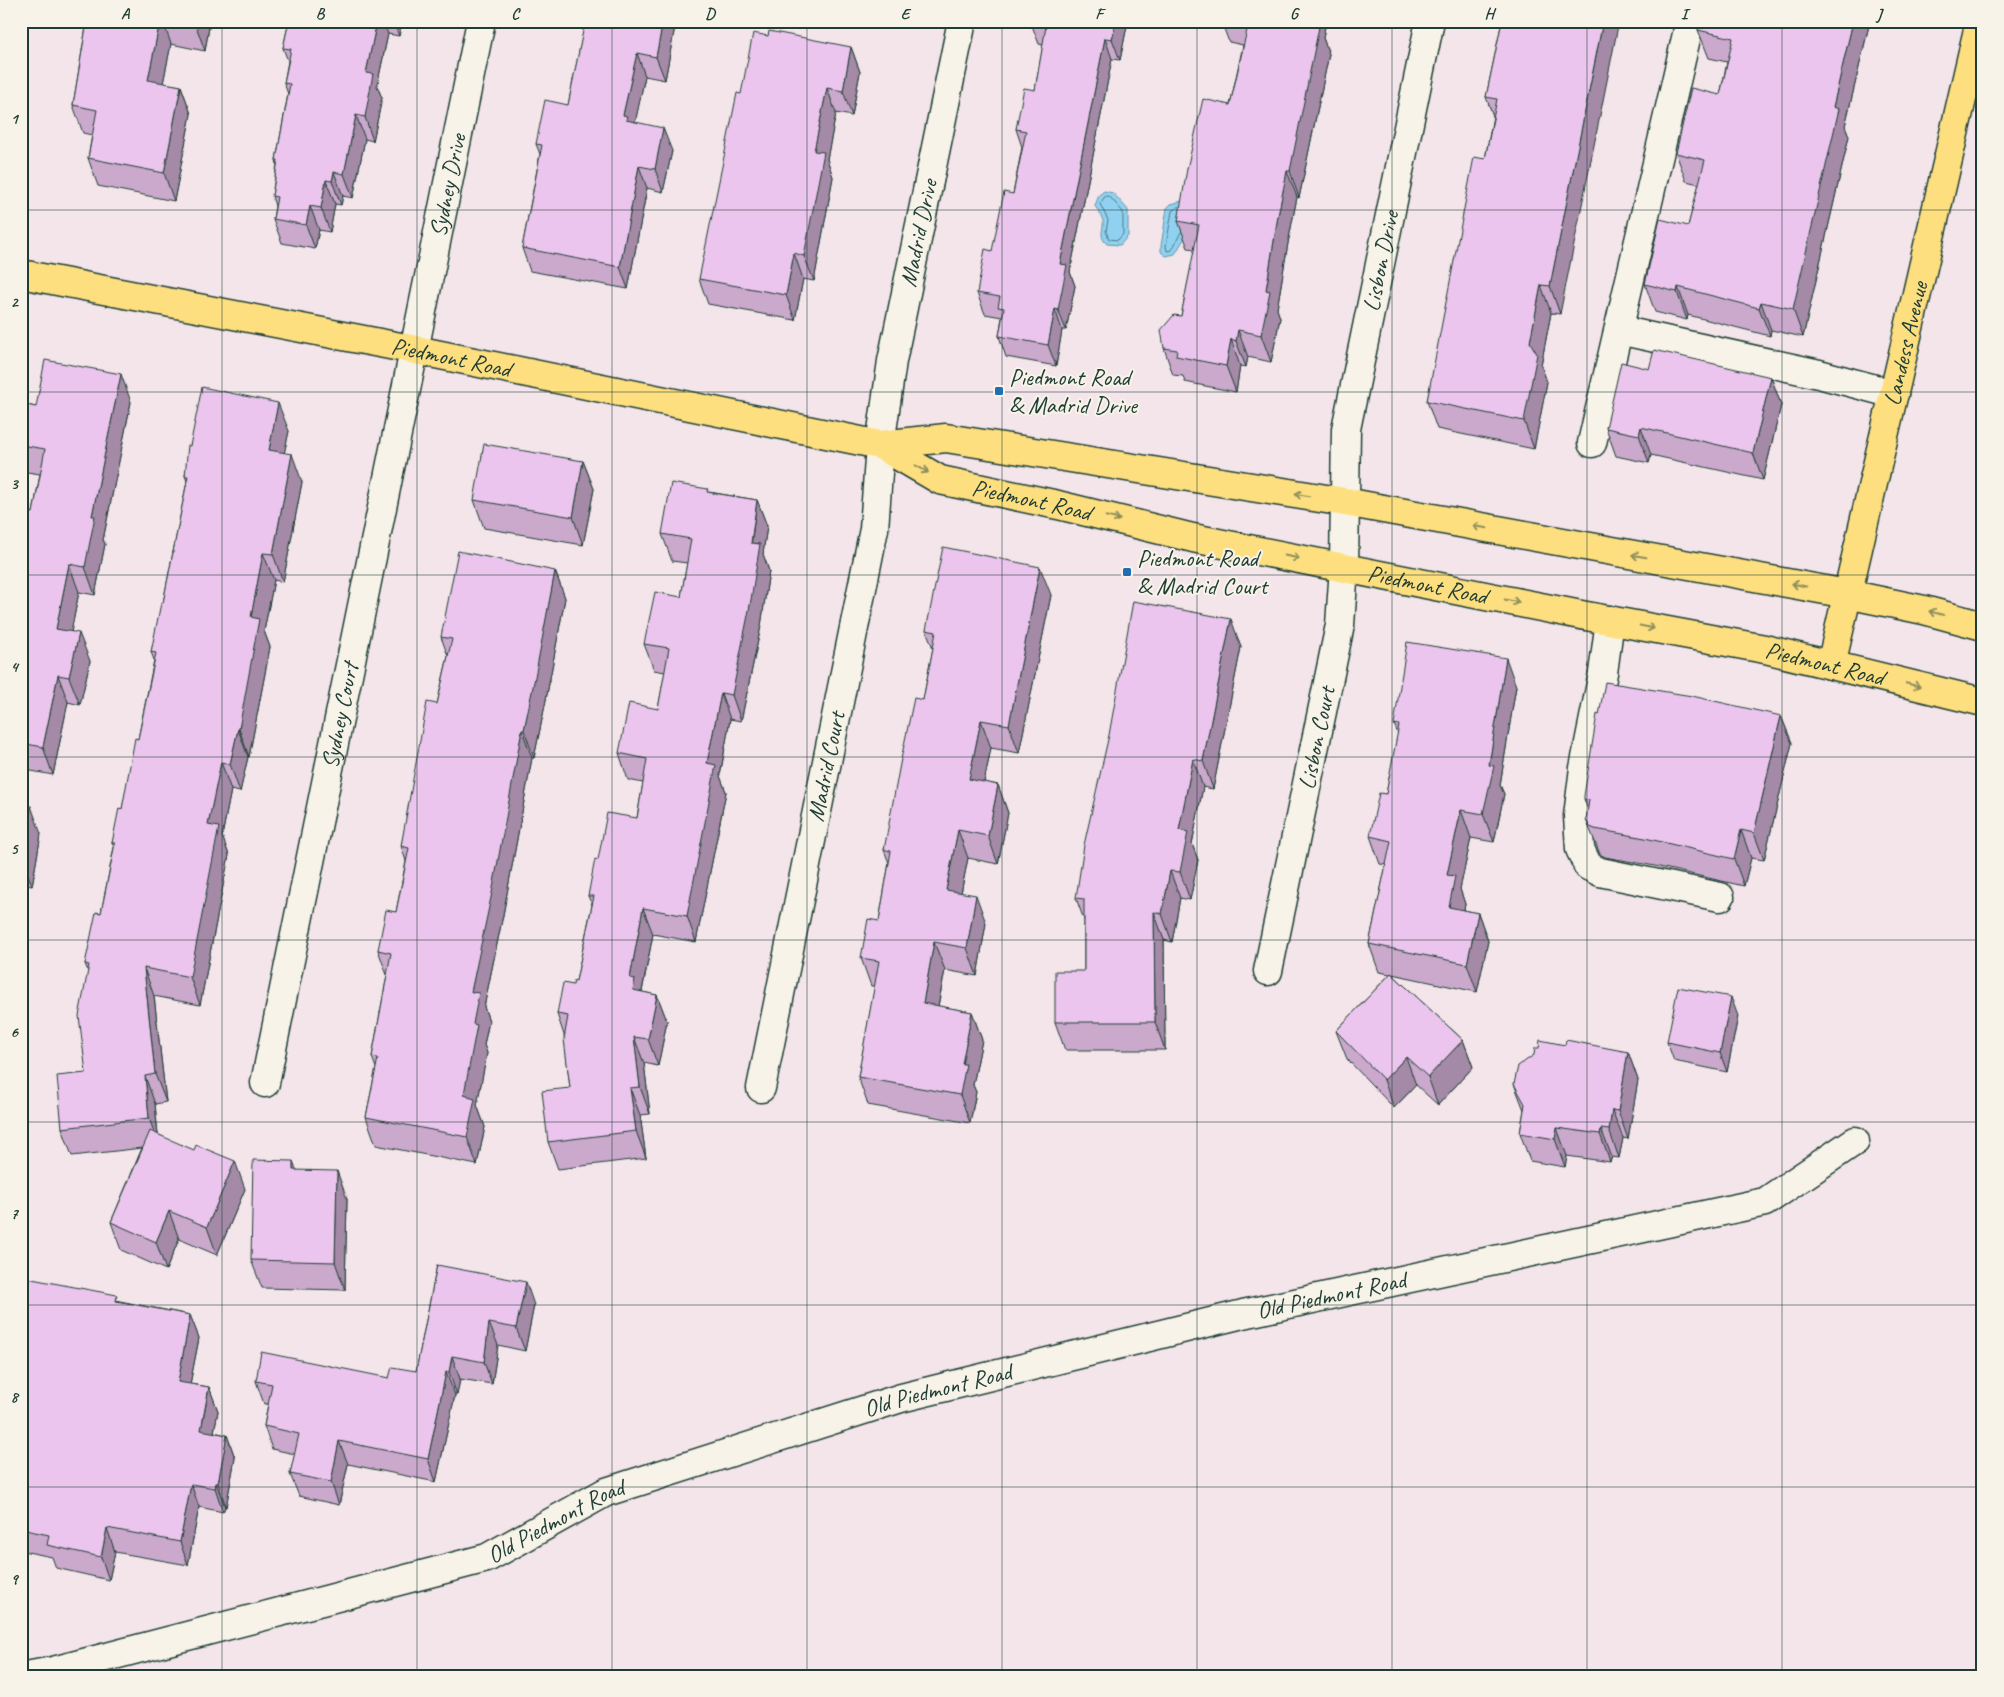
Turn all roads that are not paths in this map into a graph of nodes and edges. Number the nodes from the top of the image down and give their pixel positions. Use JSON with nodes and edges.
{"nodes":[{"id":1,"x":481,"y":21,"type":"edge"},
{"id":2,"x":962,"y":21,"type":"edge"},
{"id":3,"x":1430,"y":21,"type":"edge"},
{"id":4,"x":1690,"y":21,"type":"edge"},
{"id":5,"x":1981,"y":26,"type":"edge"},
{"id":6,"x":1974,"y":86,"type":"edge"},
{"id":7,"x":21,"y":274,"type":"edge"},
{"id":8,"x":1619,"y":330,"type":"junction"},
{"id":9,"x":416,"y":350,"type":"junction"},
{"id":10,"x":1894,"y":394,"type":"junction"},
{"id":11,"x":1592,"y":443,"type":"dead end"},
{"id":12,"x":880,"y":445,"type":"junction"},
{"id":13,"x":1345,"y":502,"type":"junction"},
{"id":14,"x":1344,"y":567,"type":"junction"},
{"id":15,"x":1847,"y":594,"type":"junction"},
{"id":16,"x":1610,"y":620,"type":"junction"},
{"id":17,"x":1983,"y":626,"type":"edge"},
{"id":18,"x":1831,"y":665,"type":"junction"},
{"id":19,"x":1983,"y":702,"type":"edge"},
{"id":20,"x":1720,"y":897,"type":"dead end"},
{"id":21,"x":1268,"y":971,"type":"dead end"},
{"id":22,"x":265,"y":1083,"type":"dead end"},
{"id":23,"x":761,"y":1088,"type":"dead end"},
{"id":24,"x":1855,"y":1141,"type":"dead end"},
{"id":25,"x":26,"y":1676,"type":"edge"}],
"edges":[{"from":1,"to":9,"type":"street","name":"Sydney Drive"},
{"from":2,"to":12,"type":"street","name":"Madrid Drive"},
{"from":3,"to":13,"type":"street","name":"Lisbon Drive"},
{"from":4,"to":8,"type":"street"},
{"from":5,"to":6,"type":"main road","name":"Landess Avenue"},
{"from":6,"to":10,"type":"main road","name":"Landess Avenue"},
{"from":7,"to":9,"type":"main road","name":"Piedmont Road"},
{"from":8,"to":10,"type":"street"},
{"from":8,"to":11,"type":"street"},
{"from":9,"to":12,"type":"main road","name":"Piedmont Road"},
{"from":9,"to":22,"type":"street","name":"Sydney Court"},
{"from":10,"to":15,"type":"main road","name":"Landess Avenue"},
{"from":13,"to":12,"type":"main road","name":"Piedmont Road","one_way":true},
{"from":12,"to":14,"type":"main road","name":"Piedmont Road","one_way":true},
{"from":12,"to":23,"type":"street","name":"Madrid Court"},
{"from":13,"to":14,"type":"street","name":"Lisbon Court"},
{"from":15,"to":13,"type":"main road","name":"Piedmont Road","one_way":true},
{"from":14,"to":16,"type":"main road","name":"Piedmont Road","one_way":true},
{"from":14,"to":21,"type":"street","name":"Lisbon Court"},
{"from":17,"to":15,"type":"main road","name":"Piedmont Road","one_way":true},
{"from":15,"to":18,"type":"main road","name":"Landess Avenue"},
{"from":16,"to":18,"type":"main road","name":"Piedmont Road","one_way":true},
{"from":16,"to":20,"type":"street"},
{"from":18,"to":19,"type":"main road","name":"Piedmont Road","one_way":true},
{"from":24,"to":25,"type":"street","name":"Old Piedmont Road"}]}
